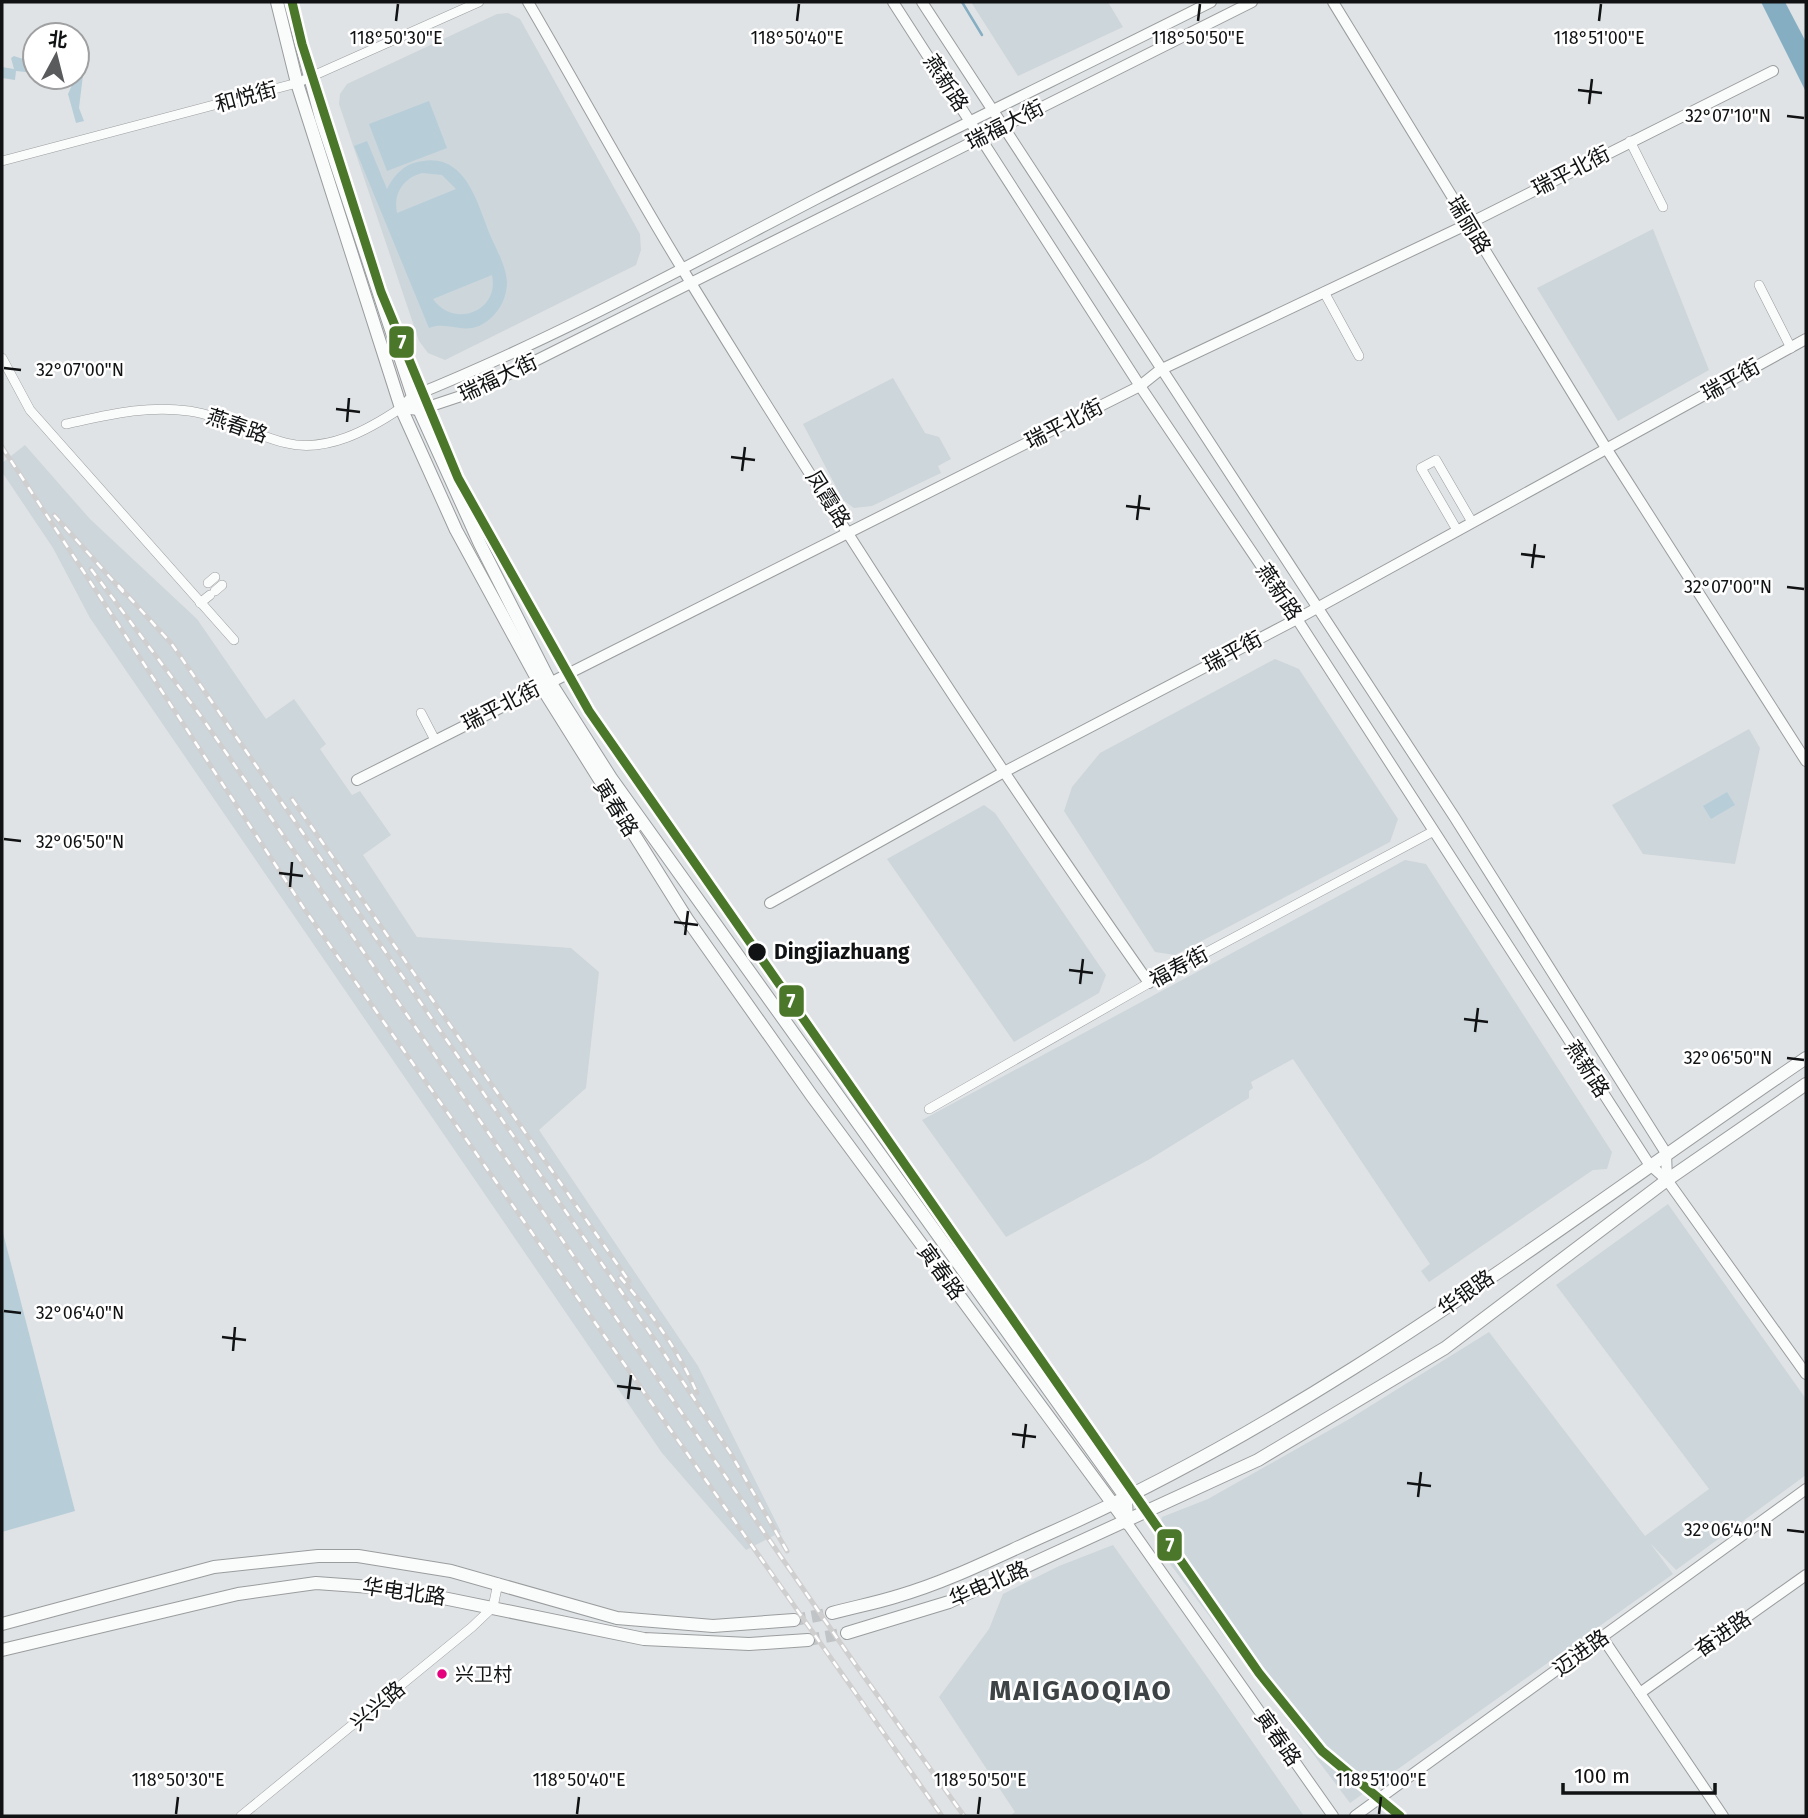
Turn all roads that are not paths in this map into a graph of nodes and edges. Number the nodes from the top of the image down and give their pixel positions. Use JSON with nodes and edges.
{"nodes":[{"id":1,"x":277,"y":2,"type":"edge"},
{"id":2,"x":290,"y":2,"type":"edge"},
{"id":3,"x":479,"y":2,"type":"edge"},
{"id":4,"x":528,"y":2,"type":"edge"},
{"id":5,"x":893,"y":2,"type":"edge"},
{"id":6,"x":922,"y":2,"type":"edge"},
{"id":7,"x":1211,"y":2,"type":"edge"},
{"id":8,"x":1252,"y":2,"type":"edge"},
{"id":9,"x":1333,"y":2,"type":"edge"},
{"id":10,"x":1773,"y":71,"type":"dead end"},
{"id":11,"x":310,"y":78,"type":"junction"},
{"id":12,"x":297,"y":83,"type":"junction"},
{"id":13,"x":990,"y":110,"type":"junction"},
{"id":14,"x":970,"y":120,"type":"junction"},
{"id":15,"x":1001,"y":127,"type":"junction"},
{"id":16,"x":981,"y":137,"type":"junction"},
{"id":17,"x":1630,"y":141,"type":"junction"},
{"id":18,"x":2,"y":161,"type":"edge"},
{"id":19,"x":1663,"y":207,"type":"dead end"},
{"id":20,"x":1468,"y":224,"type":"junction"},
{"id":21,"x":682,"y":268,"type":"junction"},
{"id":22,"x":691,"y":283,"type":"junction"},
{"id":23,"x":1759,"y":285,"type":"dead end"},
{"id":24,"x":1324,"y":292,"type":"junction"},
{"id":25,"x":1806,"y":339,"type":"edge"},
{"id":26,"x":1791,"y":348,"type":"junction"},
{"id":27,"x":1359,"y":356,"type":"dead end"},
{"id":28,"x":2,"y":358,"type":"edge"},
{"id":29,"x":1160,"y":370,"type":"junction"},
{"id":30,"x":1140,"y":386,"type":"junction"},
{"id":31,"x":413,"y":396,"type":"junction"},
{"id":32,"x":401,"y":408,"type":"junction"},
{"id":33,"x":419,"y":410,"type":"junction"},
{"id":34,"x":66,"y":424,"type":"dead end"},
{"id":35,"x":1606,"y":448,"type":"junction"},
{"id":36,"x":1472,"y":522,"type":"junction"},
{"id":37,"x":1457,"y":530,"type":"junction"},
{"id":38,"x":849,"y":533,"type":"junction"},
{"id":39,"x":209,"y":582,"type":"dead end"},
{"id":40,"x":216,"y":590,"type":"dead end"},
{"id":41,"x":193,"y":595,"type":"junction"},
{"id":42,"x":201,"y":603,"type":"junction"},
{"id":43,"x":1317,"y":608,"type":"junction"},
{"id":44,"x":1297,"y":619,"type":"junction"},
{"id":45,"x":234,"y":640,"type":"dead end"},
{"id":46,"x":546,"y":684,"type":"junction"},
{"id":47,"x":421,"y":713,"type":"dead end"},
{"id":48,"x":435,"y":740,"type":"junction"},
{"id":49,"x":1806,"y":761,"type":"edge"},
{"id":50,"x":1004,"y":772,"type":"junction"},
{"id":51,"x":357,"y":780,"type":"dead end"},
{"id":52,"x":1432,"y":832,"type":"junction"},
{"id":53,"x":770,"y":903,"type":"dead end"},
{"id":54,"x":1149,"y":984,"type":"junction"},
{"id":55,"x":1806,"y":1058,"type":"edge"},
{"id":56,"x":1806,"y":1084,"type":"edge"},
{"id":57,"x":929,"y":1109,"type":"dead end"},
{"id":58,"x":1666,"y":1153,"type":"junction"},
{"id":59,"x":1649,"y":1164,"type":"junction"},
{"id":60,"x":1667,"y":1180,"type":"junction"},
{"id":61,"x":1806,"y":1374,"type":"edge"},
{"id":62,"x":1806,"y":1489,"type":"edge"},
{"id":63,"x":1126,"y":1498,"type":"junction"},
{"id":64,"x":1111,"y":1506,"type":"junction"},
{"id":65,"x":1126,"y":1523,"type":"junction"},
{"id":66,"x":1806,"y":1575,"type":"edge"},
{"id":67,"x":498,"y":1583,"type":"junction"},
{"id":68,"x":493,"y":1607,"type":"junction"},
{"id":69,"x":832,"y":1613,"type":"tunnel mouth"},
{"id":70,"x":794,"y":1620,"type":"tunnel mouth"},
{"id":71,"x":2,"y":1624,"type":"edge"},
{"id":72,"x":847,"y":1633,"type":"tunnel mouth"},
{"id":73,"x":1602,"y":1637,"type":"junction"},
{"id":74,"x":808,"y":1640,"type":"tunnel mouth"},
{"id":75,"x":2,"y":1650,"type":"edge"},
{"id":76,"x":1640,"y":1693,"type":"junction"},
{"id":77,"x":241,"y":1816,"type":"edge"},
{"id":78,"x":1333,"y":1816,"type":"edge"},
{"id":79,"x":1355,"y":1816,"type":"edge"},
{"id":80,"x":1723,"y":1816,"type":"edge"}],
"edges":[{"from":1,"to":12,"type":"main road","name":"寅春路"},
{"from":2,"to":11,"type":"main road","name":"寅春路"},
{"from":3,"to":11,"type":"street","name":"和悦街"},
{"from":4,"to":21,"type":"street","name":"凤霞路"},
{"from":5,"to":14,"type":"street","name":"燕新路"},
{"from":6,"to":13,"type":"street","name":"燕新路"},
{"from":7,"to":13,"type":"street","name":"瑞福大街"},
{"from":8,"to":15,"type":"street","name":"瑞福大街"},
{"from":9,"to":20,"type":"street","name":"瑞丽路"},
{"from":10,"to":17,"type":"street","name":"瑞平北街"},
{"from":11,"to":12,"type":"street","name":"和悦街"},
{"from":11,"to":31,"type":"main road","name":"寅春路"},
{"from":12,"to":18,"type":"street","name":"和悦街"},
{"from":12,"to":32,"type":"main road","name":"寅春路"},
{"from":13,"to":14,"type":"street","name":"瑞福大街"},
{"from":13,"to":15,"type":"street","name":"燕新路"},
{"from":14,"to":16,"type":"street","name":"燕新路"},
{"from":14,"to":21,"type":"street","name":"瑞福大街"},
{"from":15,"to":16,"type":"street","name":"瑞福大街"},
{"from":15,"to":29,"type":"street","name":"燕新路"},
{"from":16,"to":22,"type":"street","name":"瑞福大街"},
{"from":16,"to":30,"type":"street","name":"燕新路"},
{"from":17,"to":19,"type":"street"},
{"from":17,"to":20,"type":"street","name":"瑞平北街"},
{"from":20,"to":24,"type":"street","name":"瑞平北街"},
{"from":20,"to":35,"type":"street","name":"瑞丽路"},
{"from":21,"to":22,"type":"street","name":"凤霞路"},
{"from":21,"to":31,"type":"street","name":"瑞福大街"},
{"from":22,"to":33,"type":"street","name":"瑞福大街"},
{"from":22,"to":38,"type":"street","name":"凤霞路"},
{"from":23,"to":26,"type":"street"},
{"from":24,"to":27,"type":"street"},
{"from":24,"to":29,"type":"street","name":"瑞平北街"},
{"from":25,"to":26,"type":"street","name":"瑞平街"},
{"from":26,"to":35,"type":"street","name":"瑞平街"},
{"from":28,"to":41,"type":"street"},
{"from":29,"to":30,"type":"street","name":"瑞平北街"},
{"from":29,"to":43,"type":"street","name":"燕新路"},
{"from":30,"to":38,"type":"street","name":"瑞平北街"},
{"from":30,"to":44,"type":"street","name":"燕新路"},
{"from":31,"to":32,"type":"street","name":"瑞福大街"},
{"from":31,"to":33,"type":"main road","name":"寅春路"},
{"from":32,"to":33,"type":"street","name":"瑞福大街"},
{"from":32,"to":34,"type":"street","name":"燕春路"},
{"from":32,"to":46,"type":"main road","name":"寅春路"},
{"from":33,"to":46,"type":"main road","name":"寅春路"},
{"from":35,"to":36,"type":"street","name":"瑞平街"},
{"from":35,"to":49,"type":"street","name":"瑞丽路"},
{"from":36,"to":37,"type":"street","name":"瑞平街"},
{"from":36,"to":37,"type":"street"},
{"from":37,"to":43,"type":"street","name":"瑞平街"},
{"from":38,"to":46,"type":"street","name":"瑞平北街"},
{"from":38,"to":50,"type":"street","name":"凤霞路"},
{"from":39,"to":41,"type":"street"},
{"from":40,"to":42,"type":"street"},
{"from":41,"to":42,"type":"street"},
{"from":42,"to":45,"type":"street"},
{"from":43,"to":44,"type":"street","name":"瑞平街"},
{"from":43,"to":58,"type":"street","name":"燕新路"},
{"from":44,"to":50,"type":"street","name":"瑞平街"},
{"from":44,"to":52,"type":"street","name":"燕新路"},
{"from":46,"to":48,"type":"street","name":"瑞平北街"},
{"from":46,"to":63,"type":"main road","name":"寅春路"},
{"from":46,"to":64,"type":"main road","name":"寅春路"},
{"from":47,"to":48,"type":"street"},
{"from":48,"to":51,"type":"street","name":"瑞平北街"},
{"from":50,"to":53,"type":"street","name":"瑞平街"},
{"from":50,"to":54,"type":"street","name":"凤霞路"},
{"from":52,"to":54,"type":"street","name":"福寿街"},
{"from":52,"to":59,"type":"street","name":"燕新路"},
{"from":54,"to":57,"type":"street","name":"福寿街"},
{"from":55,"to":58,"type":"main road","name":"华银路"},
{"from":56,"to":60,"type":"main road","name":"华银路"},
{"from":58,"to":59,"type":"main road","name":"华银路"},
{"from":58,"to":60,"type":"street"},
{"from":59,"to":60,"type":"street","name":"燕新路"},
{"from":59,"to":63,"type":"main road","name":"华银路"},
{"from":60,"to":61,"type":"street","name":"燕新路"},
{"from":60,"to":65,"type":"main road","name":"华银路"},
{"from":62,"to":73,"type":"street","name":"迈进路"},
{"from":63,"to":64,"type":"main road","name":"华银路"},
{"from":63,"to":65,"type":"main road"},
{"from":64,"to":65,"type":"main road","name":"寅春路"},
{"from":64,"to":69,"type":"main road","name":"华电北路"},
{"from":65,"to":72,"type":"main road","name":"华电北路"},
{"from":65,"to":78,"type":"street","name":"寅春路"},
{"from":66,"to":76,"type":"street","name":"奋进路"},
{"from":67,"to":68,"type":"street"},
{"from":67,"to":70,"type":"main road","name":"华电北路"},
{"from":67,"to":71,"type":"main road","name":"华电北路"},
{"from":68,"to":74,"type":"main road","name":"华电北路"},
{"from":68,"to":75,"type":"main road","name":"华电北路"},
{"from":68,"to":77,"type":"street","name":"兴兴路"},
{"from":73,"to":76,"type":"street"},
{"from":73,"to":79,"type":"street","name":"迈进路"},
{"from":76,"to":80,"type":"street"}]}
